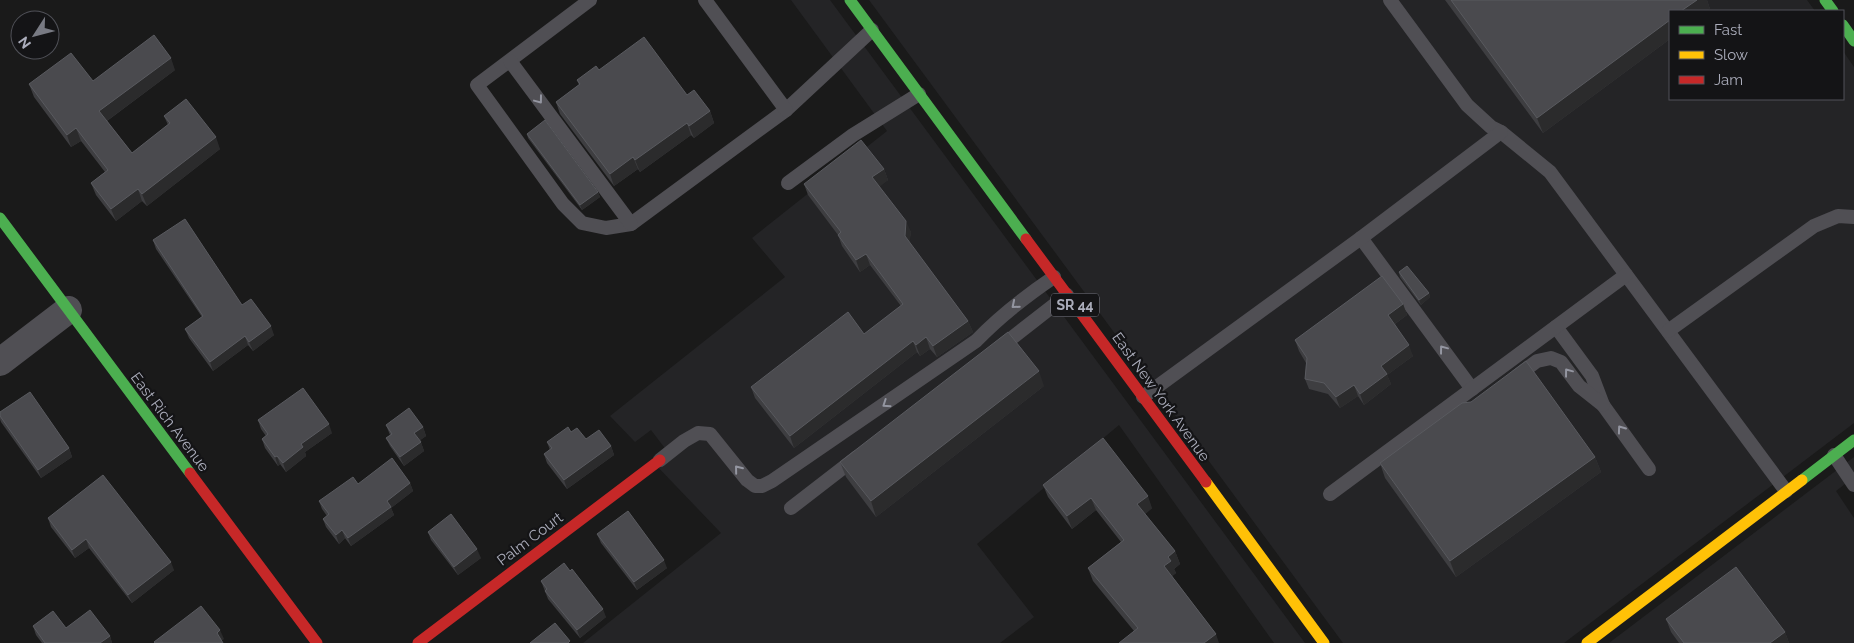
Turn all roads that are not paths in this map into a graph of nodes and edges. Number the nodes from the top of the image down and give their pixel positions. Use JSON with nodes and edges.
{"nodes":[{"id":1,"x":590,"y":0,"type":"edge"},
{"id":2,"x":705,"y":0,"type":"edge"},
{"id":3,"x":850,"y":0,"type":"edge"},
{"id":4,"x":1390,"y":0,"type":"edge"},
{"id":5,"x":1844,"y":26,"type":"edge"},
{"id":6,"x":872,"y":30,"type":"junction"},
{"id":7,"x":1854,"y":41,"type":"edge"},
{"id":8,"x":510,"y":60,"type":"junction"},
{"id":9,"x":919,"y":94,"type":"junction"},
{"id":10,"x":786,"y":110,"type":"junction"},
{"id":11,"x":1501,"y":132,"type":"junction"},
{"id":12,"x":788,"y":183,"type":"dead end"},
{"id":13,"x":1854,"y":217,"type":"edge"},
{"id":14,"x":0,"y":218,"type":"edge"},
{"id":15,"x":631,"y":224,"type":"junction"},
{"id":16,"x":1361,"y":238,"type":"junction"},
{"id":17,"x":1626,"y":275,"type":"junction"},
{"id":18,"x":1054,"y":277,"type":"junction"},
{"id":19,"x":1067,"y":295,"type":"junction"},
{"id":20,"x":68,"y":310,"type":"junction"},
{"id":21,"x":1556,"y":327,"type":"junction"},
{"id":22,"x":1668,"y":332,"type":"junction"},
{"id":23,"x":992,"y":353,"type":"edge"},
{"id":24,"x":0,"y":362,"type":"edge"},
{"id":25,"x":1508,"y":383,"type":"edge"},
{"id":26,"x":1472,"y":388,"type":"junction"},
{"id":27,"x":1143,"y":397,"type":"junction"},
{"id":28,"x":1603,"y":405,"type":"junction"},
{"id":29,"x":1444,"y":410,"type":"junction"},
{"id":30,"x":1462,"y":410,"type":"edge"},
{"id":31,"x":1854,"y":440,"type":"edge"},
{"id":32,"x":868,"y":449,"type":"edge"},
{"id":33,"x":1834,"y":455,"type":"junction"},
{"id":34,"x":660,"y":460,"type":"joint"},
{"id":35,"x":1649,"y":469,"type":"dead end"},
{"id":36,"x":1854,"y":485,"type":"edge"},
{"id":37,"x":1786,"y":491,"type":"junction"},
{"id":38,"x":1330,"y":494,"type":"dead end"},
{"id":39,"x":791,"y":508,"type":"dead end"},
{"id":40,"x":317,"y":643,"type":"edge"},
{"id":41,"x":418,"y":643,"type":"edge"},
{"id":42,"x":1324,"y":643,"type":"edge"},
{"id":43,"x":1587,"y":643,"type":"edge"}],
"edges":[{"from":1,"to":8,"type":"lane"},
{"from":2,"to":10,"type":"lane"},
{"from":3,"to":6,"type":"main road","name":"East New York Avenue","number":"SR 44"},
{"from":4,"to":11,"type":"lane"},
{"from":5,"to":7,"type":"main road"},
{"from":6,"to":9,"type":"main road","name":"East New York Avenue","number":"SR 44"},
{"from":6,"to":10,"type":"lane"},
{"from":8,"to":15,"type":"lane","one_way":true},
{"from":8,"to":15,"type":"lane"},
{"from":9,"to":12,"type":"lane"},
{"from":9,"to":18,"type":"main road","name":"East New York Avenue","number":"SR 44"},
{"from":10,"to":15,"type":"lane"},
{"from":11,"to":16,"type":"lane"},
{"from":11,"to":17,"type":"lane"},
{"from":13,"to":22,"type":"lane"},
{"from":14,"to":20,"type":"main road","name":"East Rich Avenue"},
{"from":26,"to":16,"type":"lane","one_way":true},
{"from":16,"to":27,"type":"lane"},
{"from":17,"to":21,"type":"lane"},
{"from":17,"to":22,"type":"lane"},
{"from":18,"to":19,"type":"main road","name":"East New York Avenue","number":"SR 44"},
{"from":18,"to":34,"type":"lane","one_way":true},
{"from":19,"to":23,"type":"lane"},
{"from":19,"to":27,"type":"main road","name":"East New York Avenue","number":"SR 44"},
{"from":20,"to":24,"type":"street"},
{"from":20,"to":40,"type":"main road","name":"East Rich Avenue"},
{"from":21,"to":26,"type":"lane"},
{"from":21,"to":28,"type":"lane"},
{"from":22,"to":37,"type":"lane"},
{"from":28,"to":25,"type":"lane","one_way":true},
{"from":26,"to":29,"type":"lane"},
{"from":27,"to":42,"type":"main road","name":"East New York Avenue","number":"SR 44"},
{"from":35,"to":28,"type":"lane","one_way":true},
{"from":29,"to":30,"type":"lane"},
{"from":29,"to":38,"type":"lane"},
{"from":31,"to":33,"type":"main road"},
{"from":32,"to":39,"type":"lane"},
{"from":33,"to":36,"type":"lane"},
{"from":33,"to":37,"type":"main road"},
{"from":34,"to":41,"type":"main road","name":"Palm Court"},
{"from":37,"to":43,"type":"main road"}]}
